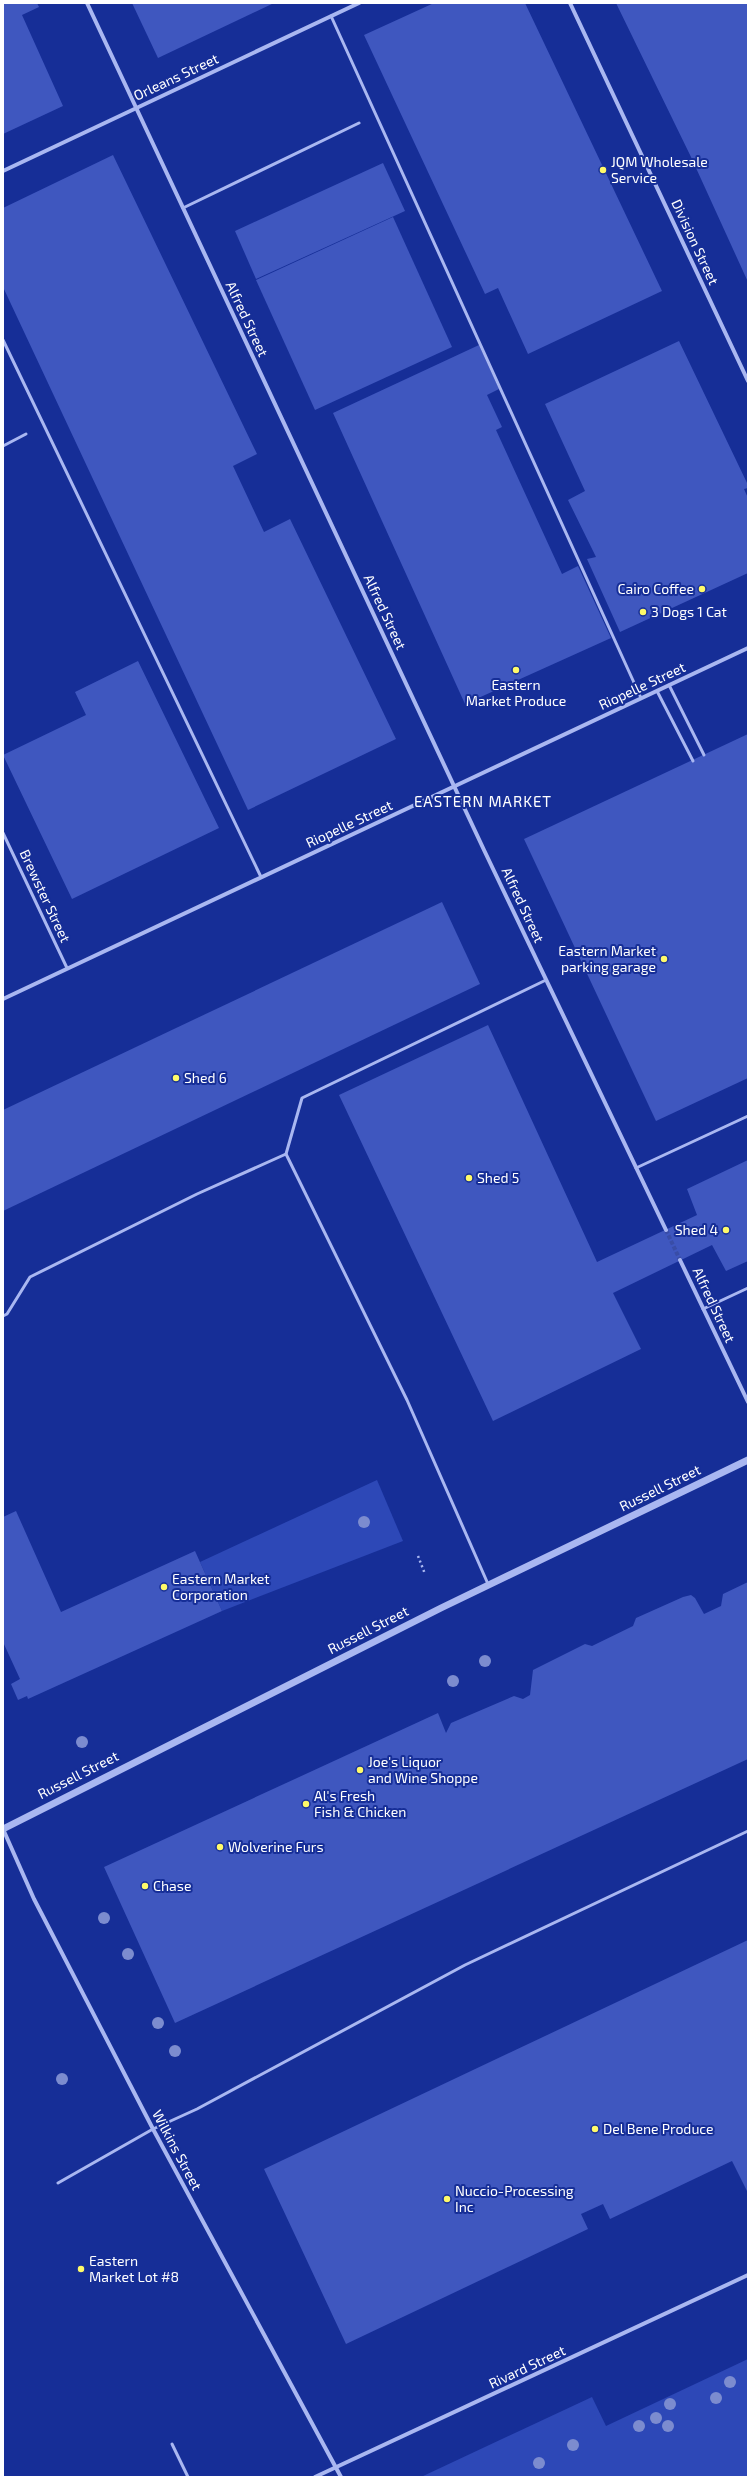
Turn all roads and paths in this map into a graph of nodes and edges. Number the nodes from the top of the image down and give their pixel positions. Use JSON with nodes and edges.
{"nodes":[{"id":1,"x":87,"y":3,"type":"edge"},
{"id":2,"x":359,"y":3,"type":"edge"},
{"id":3,"x":570,"y":3,"type":"edge"},
{"id":4,"x":331,"y":16,"type":"junction"},
{"id":5,"x":136,"y":108,"type":"junction"},
{"id":6,"x":359,"y":123,"type":"dead end"},
{"id":7,"x":3,"y":171,"type":"edge"},
{"id":8,"x":183,"y":208,"type":"junction"},
{"id":9,"x":3,"y":340,"type":"edge"},
{"id":10,"x":748,"y":381,"type":"edge"},
{"id":11,"x":26,"y":434,"type":"dead end"},
{"id":12,"x":3,"y":446,"type":"edge"},
{"id":13,"x":748,"y":648,"type":"edge"},
{"id":14,"x":669,"y":685,"type":"junction"},
{"id":15,"x":657,"y":691,"type":"junction"},
{"id":16,"x":641,"y":698,"type":"junction"},
{"id":17,"x":704,"y":755,"type":"dead end"},
{"id":18,"x":693,"y":760,"type":"dead end"},
{"id":19,"x":454,"y":786,"type":"junction"},
{"id":20,"x":3,"y":833,"type":"edge"},
{"id":21,"x":261,"y":878,"type":"junction"},
{"id":22,"x":67,"y":968,"type":"junction"},
{"id":23,"x":546,"y":980,"type":"junction"},
{"id":24,"x":3,"y":999,"type":"edge"},
{"id":25,"x":748,"y":1116,"type":"edge"},
{"id":26,"x":286,"y":1154,"type":"junction"},
{"id":27,"x":636,"y":1168,"type":"junction"},
{"id":28,"x":666,"y":1230,"type":"tunnel mouth"},
{"id":29,"x":680,"y":1260,"type":"tunnel mouth"},
{"id":30,"x":748,"y":1288,"type":"edge"},
{"id":31,"x":703,"y":1309,"type":"junction"},
{"id":32,"x":3,"y":1316,"type":"edge"},
{"id":33,"x":748,"y":1402,"type":"edge"},
{"id":34,"x":748,"y":1460,"type":"edge"},
{"id":35,"x":418,"y":1556,"type":"dead end"},
{"id":36,"x":425,"y":1574,"type":"dead end"},
{"id":37,"x":488,"y":1584,"type":"junction"},
{"id":38,"x":3,"y":1829,"type":"edge"},
{"id":39,"x":748,"y":1831,"type":"edge"},
{"id":40,"x":153,"y":2130,"type":"junction"},
{"id":41,"x":58,"y":2183,"type":"dead end"},
{"id":42,"x":748,"y":2275,"type":"edge"},
{"id":43,"x":172,"y":2444,"type":"dead end"},
{"id":44,"x":335,"y":2466,"type":"junction"},
{"id":45,"x":188,"y":2477,"type":"edge"},
{"id":46,"x":315,"y":2477,"type":"edge"},
{"id":47,"x":341,"y":2477,"type":"edge"}],
"edges":[{"from":1,"to":5,"type":"street","name":"Alfred Street"},
{"from":2,"to":4,"type":"street","name":"Orleans Street"},
{"from":3,"to":10,"type":"street","name":"Division Street"},
{"from":4,"to":5,"type":"street","name":"Orleans Street"},
{"from":4,"to":16,"type":"lane"},
{"from":5,"to":7,"type":"street","name":"Orleans Street"},
{"from":5,"to":8,"type":"street","name":"Alfred Street"},
{"from":6,"to":8,"type":"lane"},
{"from":8,"to":19,"type":"street","name":"Alfred Street"},
{"from":9,"to":21,"type":"lane"},
{"from":11,"to":12,"type":"lane"},
{"from":13,"to":14,"type":"street","name":"Riopelle Street"},
{"from":14,"to":15,"type":"street","name":"Riopelle Street"},
{"from":14,"to":17,"type":"lane"},
{"from":15,"to":16,"type":"street","name":"Riopelle Street"},
{"from":15,"to":18,"type":"lane"},
{"from":16,"to":19,"type":"street","name":"Riopelle Street"},
{"from":19,"to":21,"type":"street","name":"Riopelle Street"},
{"from":19,"to":23,"type":"street","name":"Alfred Street"},
{"from":20,"to":22,"type":"lane","name":"Brewster Street"},
{"from":21,"to":22,"type":"street","name":"Riopelle Street"},
{"from":22,"to":24,"type":"street","name":"Riopelle Street"},
{"from":23,"to":26,"type":"lane"},
{"from":23,"to":27,"type":"street","name":"Alfred Street"},
{"from":25,"to":27,"type":"lane"},
{"from":26,"to":32,"type":"lane"},
{"from":26,"to":37,"type":"lane"},
{"from":27,"to":28,"type":"street","name":"Alfred Street"},
{"from":29,"to":31,"type":"street","name":"Alfred Street"},
{"from":30,"to":31,"type":"lane"},
{"from":31,"to":33,"type":"street","name":"Alfred Street"},
{"from":34,"to":37,"type":"street","name":"Russell Street"},
{"from":35,"to":36,"type":"path"},
{"from":37,"to":38,"type":"street","name":"Russell Street"},
{"from":38,"to":40,"type":"street","name":"Wilkins Street"},
{"from":39,"to":40,"type":"lane"},
{"from":40,"to":41,"type":"lane"},
{"from":40,"to":44,"type":"street","name":"Wilkins Street"},
{"from":42,"to":44,"type":"street","name":"Rivard Street"},
{"from":43,"to":45,"type":"lane"},
{"from":44,"to":46,"type":"street","name":"Rivard Street"},
{"from":44,"to":47,"type":"street","name":"Wilkins Street"}]}
